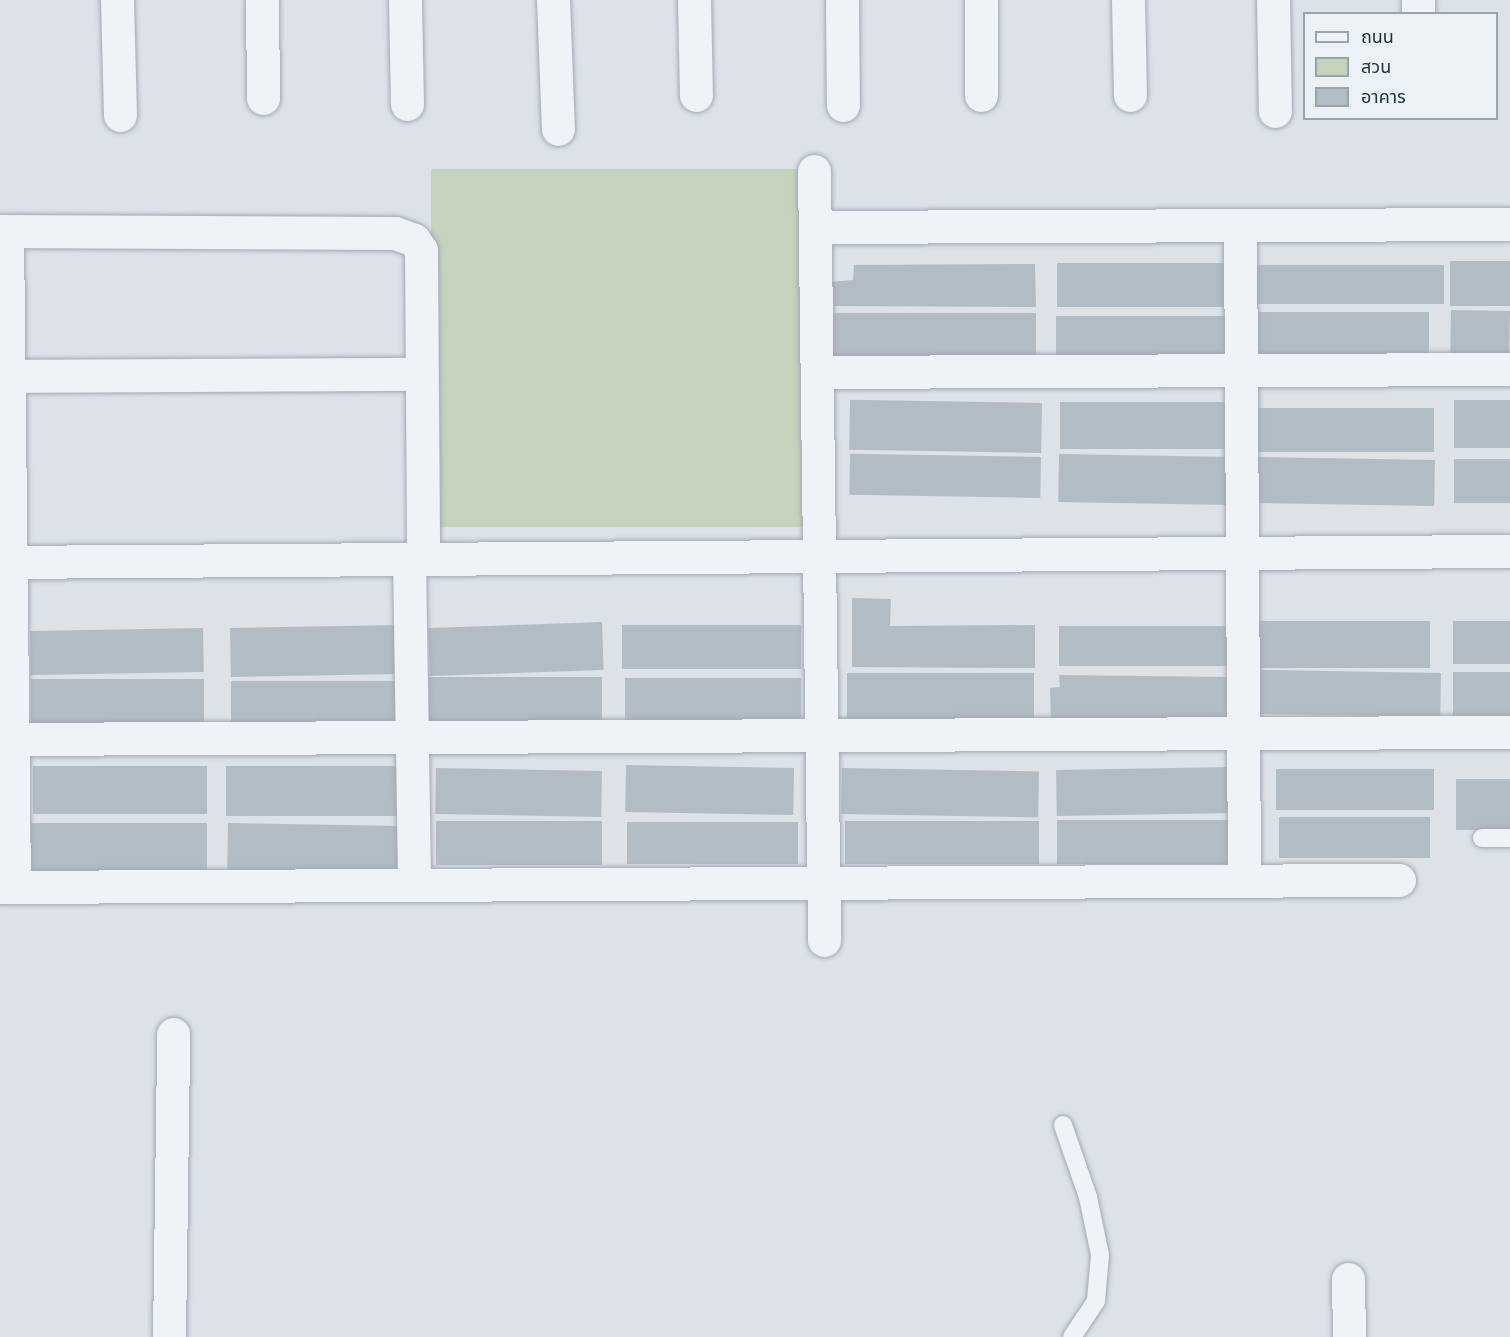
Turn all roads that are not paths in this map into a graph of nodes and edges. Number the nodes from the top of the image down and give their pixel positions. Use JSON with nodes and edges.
{"nodes":[{"id":1,"x":117,"y":0,"type":"edge"},
{"id":2,"x":262,"y":0,"type":"edge"},
{"id":3,"x":405,"y":0,"type":"edge"},
{"id":4,"x":553,"y":0,"type":"edge"},
{"id":5,"x":694,"y":0,"type":"edge"},
{"id":6,"x":842,"y":0,"type":"edge"},
{"id":7,"x":981,"y":0,"type":"edge"},
{"id":8,"x":1128,"y":0,"type":"edge"},
{"id":9,"x":1273,"y":0,"type":"edge"},
{"id":10,"x":696,"y":95,"type":"dead end"},
{"id":11,"x":981,"y":95,"type":"dead end"},
{"id":12,"x":1130,"y":95,"type":"dead end"},
{"id":13,"x":263,"y":98,"type":"dead end"},
{"id":14,"x":407,"y":104,"type":"dead end"},
{"id":15,"x":843,"y":105,"type":"dead end"},
{"id":16,"x":1275,"y":111,"type":"dead end"},
{"id":17,"x":120,"y":115,"type":"dead end"},
{"id":18,"x":558,"y":129,"type":"dead end"},
{"id":19,"x":814,"y":171,"type":"dead end"},
{"id":20,"x":1510,"y":224,"type":"edge"},
{"id":21,"x":1240,"y":225,"type":"junction"},
{"id":22,"x":815,"y":227,"type":"junction"},
{"id":23,"x":3,"y":231,"type":"edge"},
{"id":24,"x":1510,"y":369,"type":"edge"},
{"id":25,"x":1241,"y":370,"type":"junction"},
{"id":26,"x":817,"y":372,"type":"junction"},
{"id":27,"x":421,"y":374,"type":"junction"},
{"id":28,"x":4,"y":376,"type":"edge"},
{"id":29,"x":1510,"y":551,"type":"edge"},
{"id":30,"x":1242,"y":553,"type":"junction"},
{"id":31,"x":819,"y":556,"type":"junction"},
{"id":32,"x":416,"y":559,"type":"junction"},
{"id":33,"x":5,"y":562,"type":"edge"},
{"id":34,"x":1510,"y":732,"type":"edge"},
{"id":35,"x":1243,"y":733,"type":"junction"},
{"id":36,"x":822,"y":735,"type":"junction"},
{"id":37,"x":412,"y":737,"type":"junction"},
{"id":38,"x":6,"y":739,"type":"edge"},
{"id":39,"x":1482,"y":838,"type":"dead end"},
{"id":40,"x":1510,"y":838,"type":"edge"},
{"id":41,"x":1399,"y":880,"type":"dead end"},
{"id":42,"x":1244,"y":881,"type":"junction"},
{"id":43,"x":824,"y":883,"type":"junction"},
{"id":44,"x":414,"y":885,"type":"junction"},
{"id":45,"x":7,"y":887,"type":"edge"},
{"id":46,"x":824,"y":940,"type":"dead end"},
{"id":47,"x":173,"y":1034,"type":"dead end"},
{"id":48,"x":1063,"y":1125,"type":"dead end"},
{"id":49,"x":1348,"y":1279,"type":"dead end"},
{"id":50,"x":170,"y":1337,"type":"edge"},
{"id":51,"x":1072,"y":1337,"type":"edge"},
{"id":52,"x":1349,"y":1337,"type":"edge"}],
"edges":[{"from":1,"to":17,"type":"street"},
{"from":2,"to":13,"type":"street"},
{"from":3,"to":14,"type":"street"},
{"from":4,"to":18,"type":"street"},
{"from":5,"to":10,"type":"street"},
{"from":6,"to":15,"type":"street"},
{"from":7,"to":11,"type":"street"},
{"from":8,"to":12,"type":"street"},
{"from":9,"to":16,"type":"street"},
{"from":19,"to":22,"type":"street"},
{"from":20,"to":21,"type":"street"},
{"from":21,"to":22,"type":"street"},
{"from":21,"to":25,"type":"street"},
{"from":22,"to":26,"type":"street"},
{"from":23,"to":27,"type":"street"},
{"from":23,"to":28,"type":"street"},
{"from":24,"to":25,"type":"street"},
{"from":25,"to":26,"type":"street"},
{"from":25,"to":30,"type":"street"},
{"from":26,"to":31,"type":"street"},
{"from":27,"to":28,"type":"street"},
{"from":27,"to":32,"type":"street"},
{"from":28,"to":33,"type":"street"},
{"from":29,"to":30,"type":"street"},
{"from":30,"to":31,"type":"street"},
{"from":30,"to":35,"type":"street"},
{"from":31,"to":32,"type":"street"},
{"from":31,"to":36,"type":"street"},
{"from":32,"to":33,"type":"street"},
{"from":32,"to":37,"type":"street"},
{"from":33,"to":38,"type":"street"},
{"from":34,"to":35,"type":"street"},
{"from":35,"to":36,"type":"street"},
{"from":35,"to":42,"type":"street"},
{"from":36,"to":37,"type":"street"},
{"from":36,"to":43,"type":"street"},
{"from":37,"to":38,"type":"street"},
{"from":37,"to":44,"type":"street"},
{"from":38,"to":45,"type":"street"},
{"from":39,"to":40,"type":"lane"},
{"from":41,"to":42,"type":"street"},
{"from":42,"to":43,"type":"street"},
{"from":43,"to":44,"type":"street"},
{"from":43,"to":46,"type":"street"},
{"from":44,"to":45,"type":"street"},
{"from":47,"to":50,"type":"street"},
{"from":48,"to":51,"type":"lane"},
{"from":49,"to":52,"type":"street"}]}
